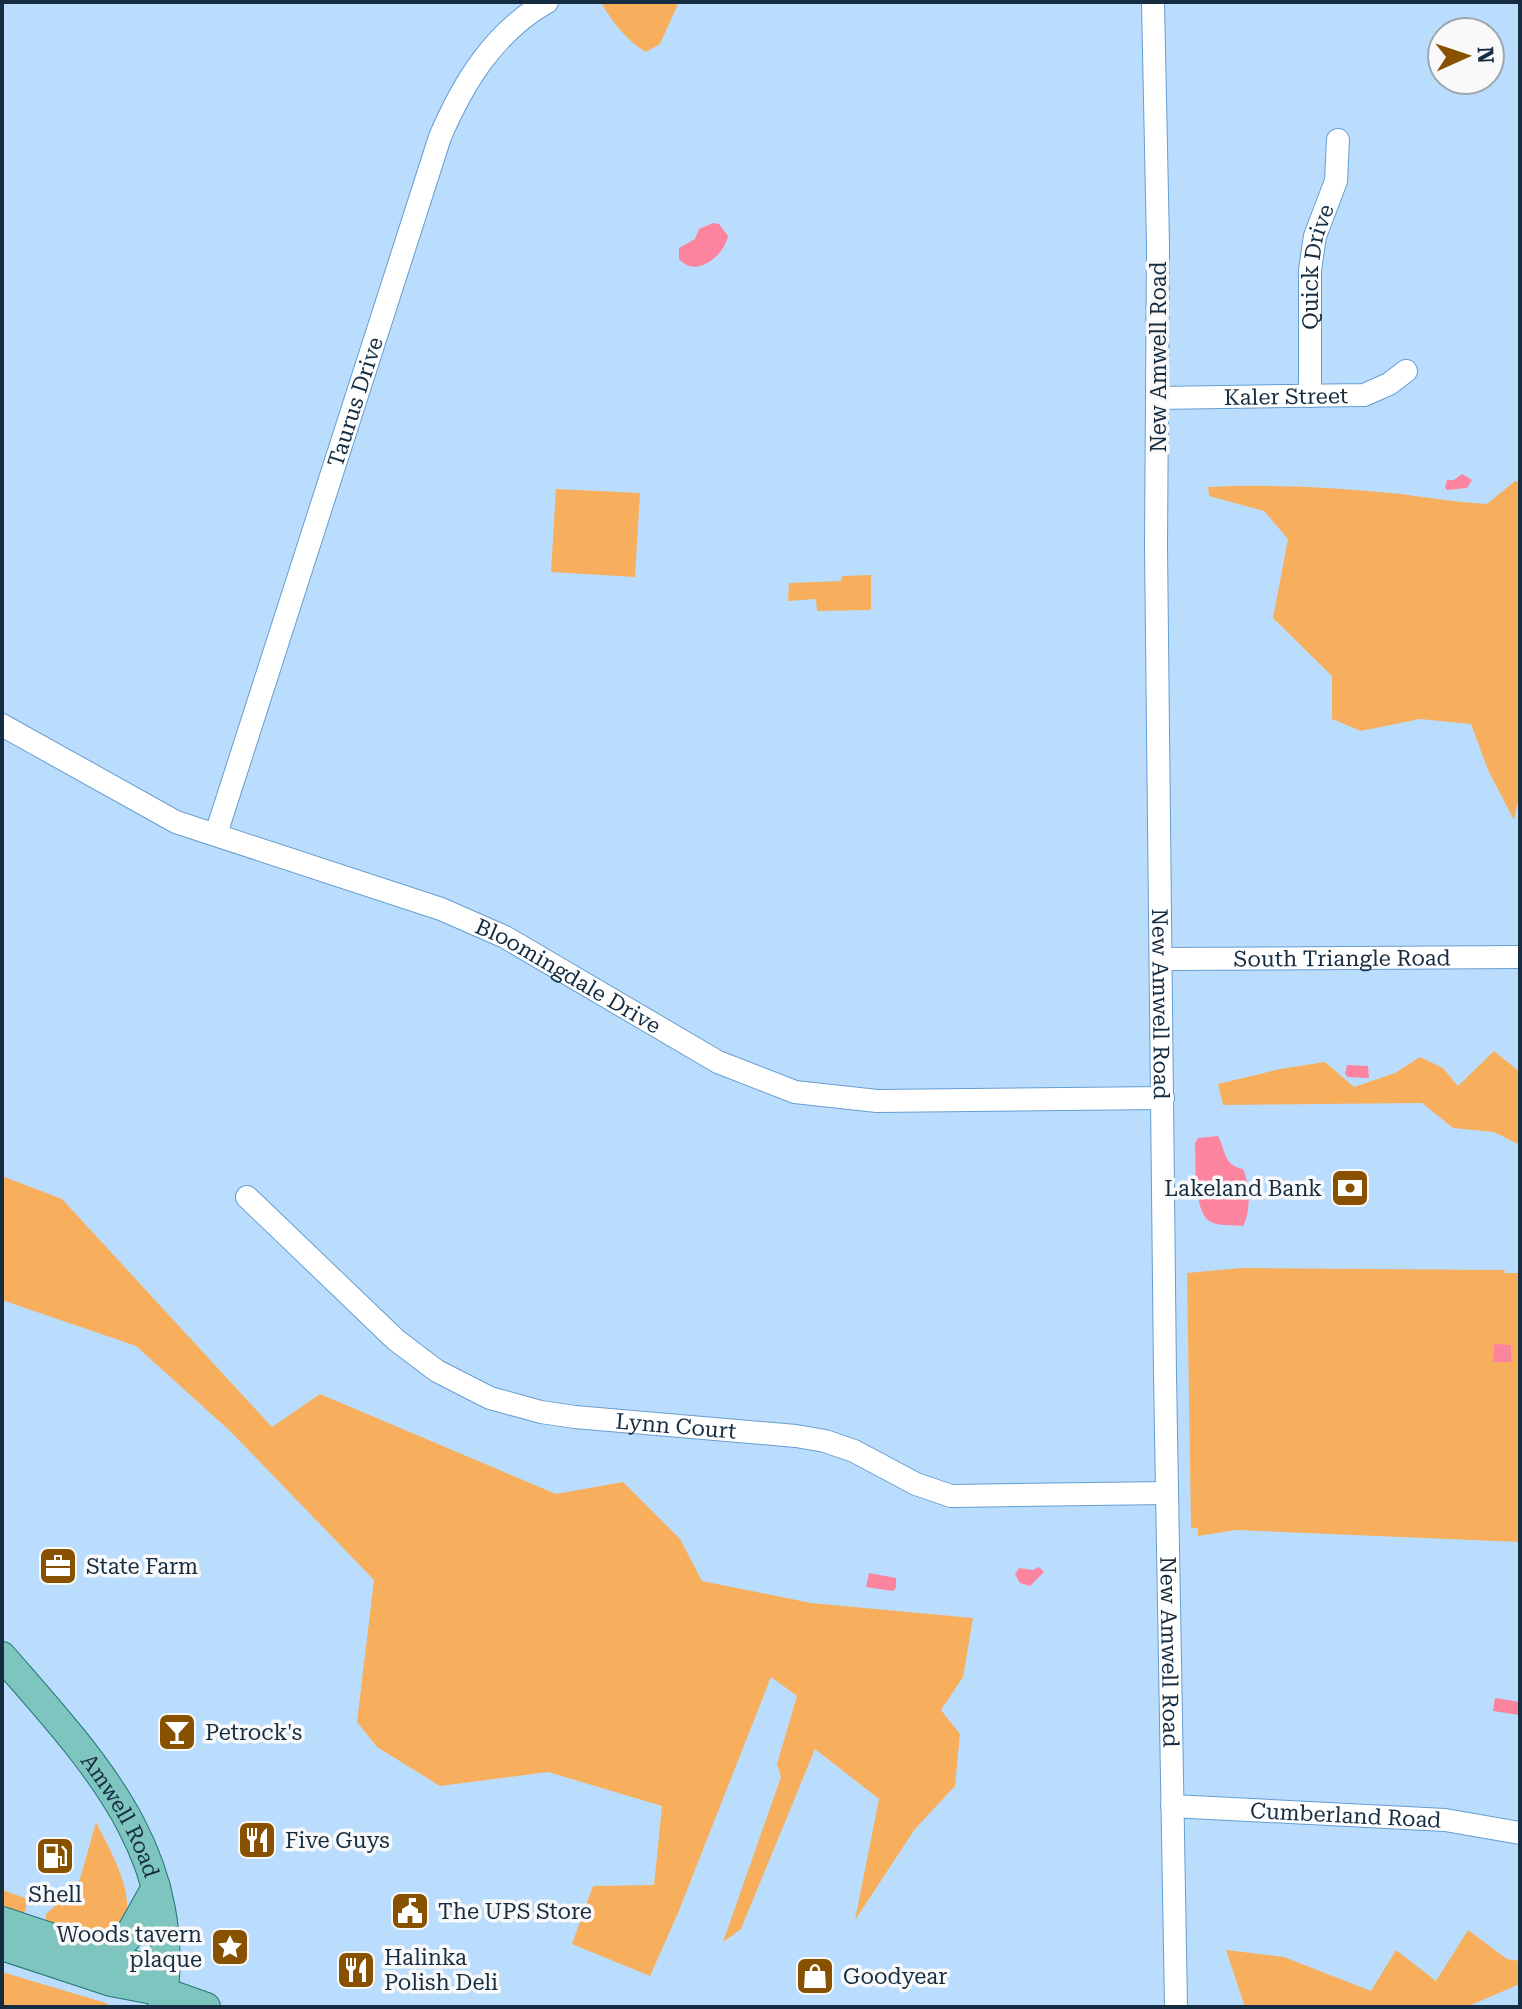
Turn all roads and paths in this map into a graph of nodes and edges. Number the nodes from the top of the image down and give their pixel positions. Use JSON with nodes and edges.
{"nodes":[{"id":1,"x":547,"y":2,"type":"edge"},
{"id":2,"x":1153,"y":2,"type":"edge"},
{"id":3,"x":1338,"y":140,"type":"dead end"},
{"id":4,"x":1406,"y":371,"type":"dead end"},
{"id":5,"x":1310,"y":396,"type":"junction"},
{"id":6,"x":1158,"y":398,"type":"junction"},
{"id":7,"x":2,"y":725,"type":"edge"},
{"id":8,"x":216,"y":834,"type":"junction"},
{"id":9,"x":1520,"y":957,"type":"edge"},
{"id":10,"x":1162,"y":959,"type":"junction"},
{"id":11,"x":1163,"y":1098,"type":"junction"},
{"id":12,"x":247,"y":1197,"type":"dead end"},
{"id":13,"x":1167,"y":1493,"type":"junction"},
{"id":14,"x":2,"y":1656,"type":"edge"},
{"id":15,"x":1172,"y":1806,"type":"junction"},
{"id":16,"x":1520,"y":1833,"type":"edge"},
{"id":17,"x":156,"y":1887,"type":"junction"},
{"id":18,"x":2,"y":1921,"type":"edge"},
{"id":19,"x":2,"y":1946,"type":"edge"},
{"id":20,"x":95,"y":1951,"type":"junction"},
{"id":21,"x":163,"y":2000,"type":"edge"},
{"id":22,"x":206,"y":2007,"type":"edge"},
{"id":23,"x":1176,"y":2007,"type":"edge"}],
"edges":[{"from":1,"to":8,"type":"street","name":"Taurus Drive"},
{"from":2,"to":6,"type":"street","name":"New Amwell Road"},
{"from":3,"to":5,"type":"street","name":"Quick Drive"},
{"from":4,"to":5,"type":"street","name":"Kaler Street"},
{"from":5,"to":6,"type":"street","name":"Kaler Street"},
{"from":6,"to":10,"type":"street","name":"New Amwell Road"},
{"from":7,"to":8,"type":"street","name":"Bloomingdale Drive"},
{"from":8,"to":11,"type":"street","name":"Bloomingdale Drive"},
{"from":9,"to":10,"type":"street","name":"South Triangle Road"},
{"from":10,"to":11,"type":"street","name":"New Amwell Road"},
{"from":11,"to":13,"type":"street","name":"New Amwell Road"},
{"from":12,"to":13,"type":"street","name":"Lynn Court"},
{"from":13,"to":15,"type":"street","name":"New Amwell Road"},
{"from":14,"to":17,"type":"main road","name":"Amwell Road"},
{"from":15,"to":16,"type":"street","name":"Cumberland Road"},
{"from":15,"to":23,"type":"street","name":"New Amwell Road"},
{"from":17,"to":20,"type":"main road"},
{"from":17,"to":21,"type":"main road","name":"Amwell Road"},
{"from":18,"to":20,"type":"main road"},
{"from":19,"to":21,"type":"main road"},
{"from":20,"to":21,"type":"main road"},
{"from":21,"to":22,"type":"main road"}]}
